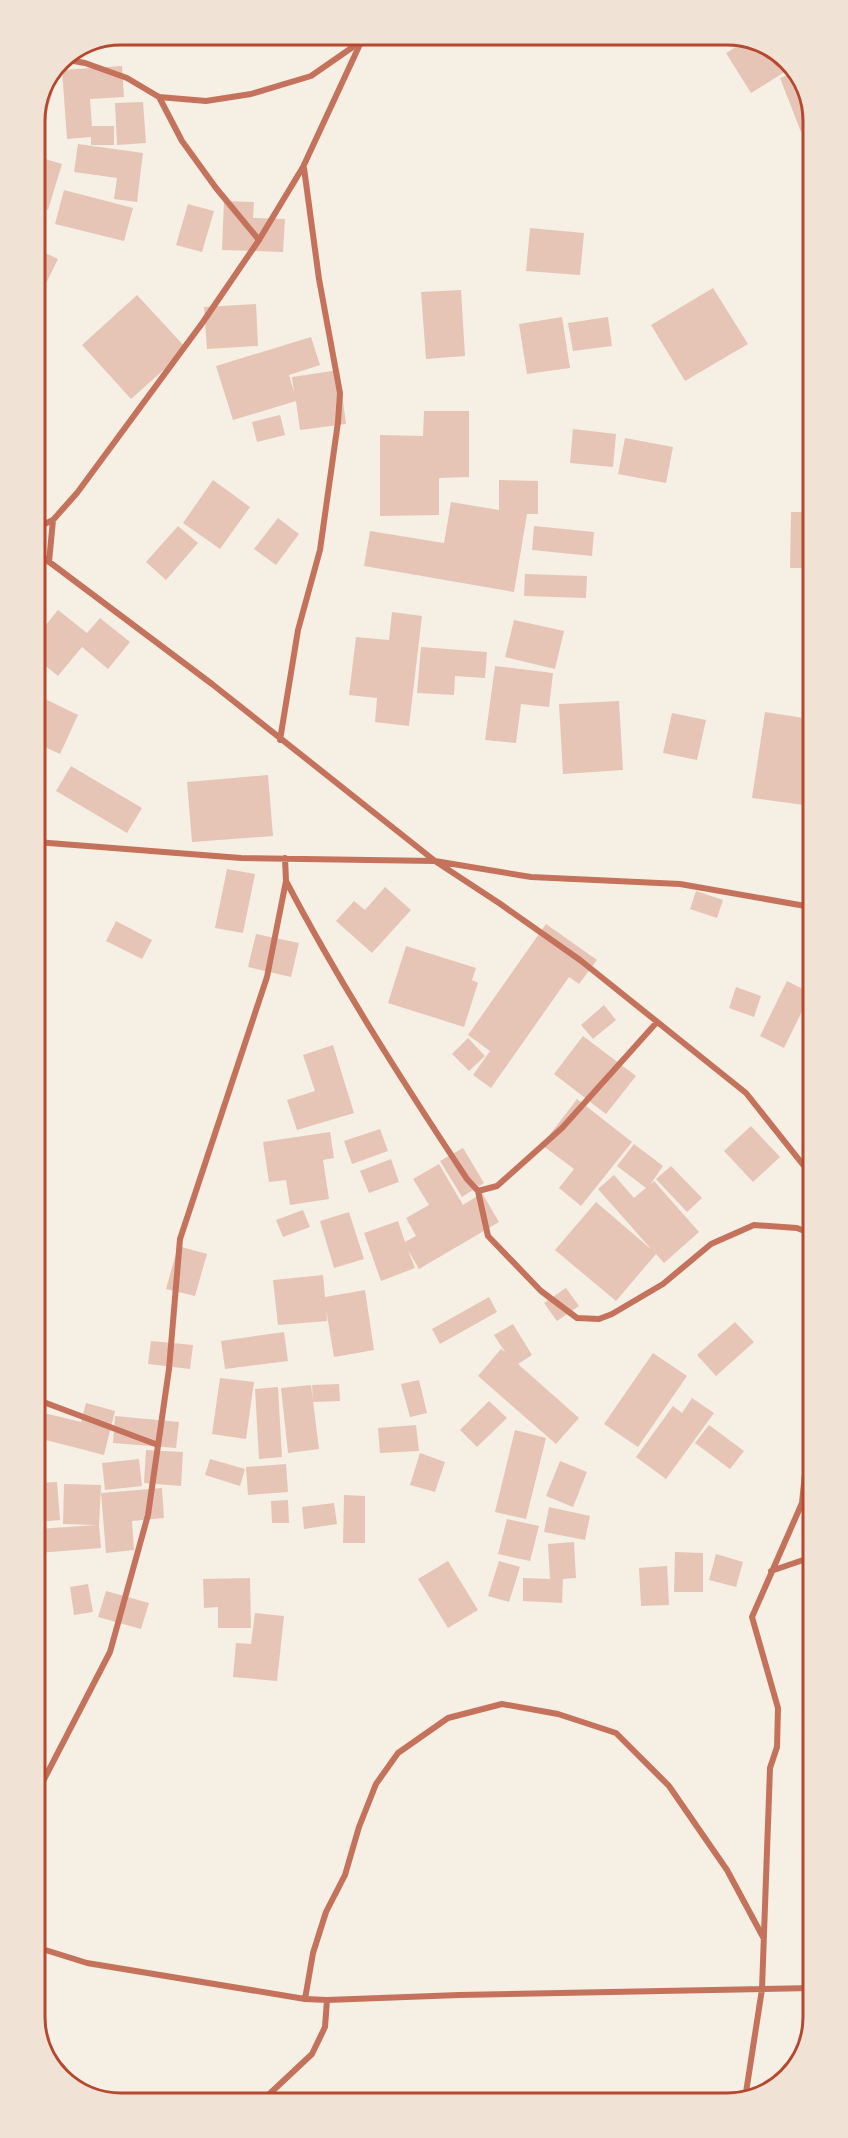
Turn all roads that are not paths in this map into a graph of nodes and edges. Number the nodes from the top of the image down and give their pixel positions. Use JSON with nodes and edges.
{"nodes":[{"id":1,"x":357,"y":45,"type":"edge"},
{"id":2,"x":360,"y":45,"type":"edge"},
{"id":3,"x":75,"y":61,"type":"edge"},
{"id":4,"x":159,"y":97,"type":"junction"},
{"id":5,"x":303,"y":167,"type":"junction"},
{"id":6,"x":259,"y":240,"type":"junction"},
{"id":7,"x":53,"y":520,"type":"junction"},
{"id":8,"x":45,"y":524,"type":"edge"},
{"id":9,"x":45,"y":559,"type":"edge"},
{"id":10,"x":49,"y":562,"type":"junction"},
{"id":11,"x":280,"y":740,"type":"junction"},
{"id":12,"x":45,"y":843,"type":"edge"},
{"id":13,"x":285,"y":858,"type":"junction"},
{"id":14,"x":435,"y":861,"type":"junction"},
{"id":15,"x":285,"y":881,"type":"junction"},
{"id":16,"x":803,"y":906,"type":"edge"},
{"id":17,"x":657,"y":1022,"type":"junction"},
{"id":18,"x":803,"y":1165,"type":"edge"},
{"id":19,"x":478,"y":1191,"type":"junction"},
{"id":20,"x":803,"y":1230,"type":"edge"},
{"id":21,"x":45,"y":1403,"type":"edge"},
{"id":22,"x":158,"y":1445,"type":"junction"},
{"id":23,"x":803,"y":1493,"type":"edge"},
{"id":24,"x":803,"y":1560,"type":"edge"},
{"id":25,"x":771,"y":1571,"type":"junction"},
{"id":26,"x":45,"y":1777,"type":"edge"},
{"id":27,"x":764,"y":1937,"type":"junction"},
{"id":28,"x":45,"y":1950,"type":"edge"},
{"id":29,"x":803,"y":1988,"type":"edge"},
{"id":30,"x":762,"y":1989,"type":"junction"},
{"id":31,"x":305,"y":1999,"type":"junction"},
{"id":32,"x":327,"y":2000,"type":"junction"},
{"id":33,"x":746,"y":2090,"type":"edge"},
{"id":34,"x":269,"y":2093,"type":"edge"}],
"edges":[{"from":1,"to":4,"type":"street"},
{"from":2,"to":5,"type":"street"},
{"from":3,"to":4,"type":"street"},
{"from":4,"to":6,"type":"street"},
{"from":5,"to":6,"type":"street"},
{"from":5,"to":11,"type":"street"},
{"from":6,"to":7,"type":"street"},
{"from":7,"to":8,"type":"street"},
{"from":7,"to":10,"type":"street"},
{"from":9,"to":10,"type":"street"},
{"from":10,"to":11,"type":"street"},
{"from":11,"to":14,"type":"street"},
{"from":12,"to":13,"type":"street"},
{"from":13,"to":14,"type":"street"},
{"from":13,"to":15,"type":"street"},
{"from":14,"to":16,"type":"street"},
{"from":14,"to":17,"type":"street"},
{"from":15,"to":19,"type":"street"},
{"from":15,"to":22,"type":"street"},
{"from":17,"to":18,"type":"street"},
{"from":17,"to":19,"type":"street"},
{"from":19,"to":20,"type":"street"},
{"from":21,"to":22,"type":"street"},
{"from":22,"to":26,"type":"street"},
{"from":23,"to":25,"type":"street"},
{"from":24,"to":25,"type":"street"},
{"from":25,"to":27,"type":"street"},
{"from":27,"to":30,"type":"street"},
{"from":27,"to":31,"type":"street"},
{"from":28,"to":31,"type":"street"},
{"from":29,"to":30,"type":"street"},
{"from":30,"to":32,"type":"street"},
{"from":30,"to":33,"type":"street"},
{"from":31,"to":32,"type":"street"},
{"from":32,"to":34,"type":"street"}]}
